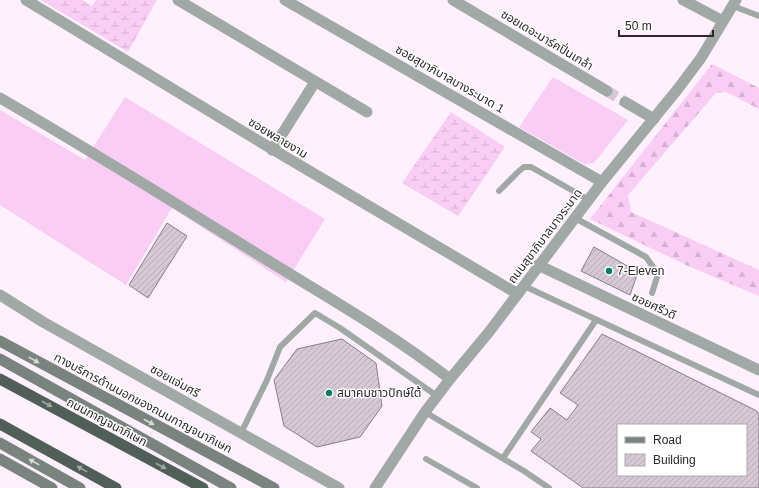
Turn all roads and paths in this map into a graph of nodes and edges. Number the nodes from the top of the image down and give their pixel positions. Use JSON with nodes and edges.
{"nodes":[{"id":1,"x":26,"y":0,"type":"edge"},
{"id":2,"x":178,"y":0,"type":"edge"},
{"id":3,"x":285,"y":0,"type":"edge"},
{"id":4,"x":453,"y":0,"type":"edge"},
{"id":5,"x":683,"y":0,"type":"edge"},
{"id":6,"x":734,"y":3,"type":"edge"},
{"id":7,"x":759,"y":16,"type":"edge"},
{"id":8,"x":723,"y":21,"type":"junction"},
{"id":9,"x":315,"y":82,"type":"junction"},
{"id":10,"x":607,"y":91,"type":"tunnel mouth"},
{"id":11,"x":0,"y":98,"type":"edge"},
{"id":12,"x":624,"y":102,"type":"tunnel mouth"},
{"id":13,"x":367,"y":112,"type":"dead end"},
{"id":14,"x":654,"y":119,"type":"junction"},
{"id":15,"x":272,"y":150,"type":"junction"},
{"id":16,"x":602,"y":182,"type":"junction"},
{"id":17,"x":499,"y":191,"type":"dead end"},
{"id":18,"x":589,"y":200,"type":"junction"},
{"id":19,"x":575,"y":218,"type":"junction"},
{"id":20,"x":538,"y":265,"type":"junction"},
{"id":21,"x":521,"y":290,"type":"junction"},
{"id":22,"x":652,"y":293,"type":"dead end"},
{"id":23,"x":0,"y":295,"type":"edge"},
{"id":24,"x":596,"y":320,"type":"junction"},
{"id":25,"x":0,"y":341,"type":"edge"},
{"id":26,"x":0,"y":359,"type":"edge"},
{"id":27,"x":759,"y":370,"type":"edge"},
{"id":28,"x":0,"y":379,"type":"edge"},
{"id":29,"x":450,"y":379,"type":"junction"},
{"id":30,"x":759,"y":395,"type":"edge"},
{"id":31,"x":437,"y":396,"type":"junction"},
{"id":32,"x":425,"y":412,"type":"junction"},
{"id":33,"x":0,"y":424,"type":"edge"},
{"id":34,"x":241,"y":433,"type":"junction"},
{"id":35,"x":0,"y":443,"type":"edge"},
{"id":36,"x":503,"y":458,"type":"junction"},
{"id":37,"x":0,"y":459,"type":"edge"},
{"id":38,"x":426,"y":459,"type":"dead end"},
{"id":39,"x":52,"y":488,"type":"edge"},
{"id":40,"x":80,"y":488,"type":"edge"},
{"id":41,"x":116,"y":488,"type":"edge"},
{"id":42,"x":203,"y":488,"type":"edge"},
{"id":43,"x":231,"y":488,"type":"edge"},
{"id":44,"x":274,"y":488,"type":"edge"},
{"id":45,"x":339,"y":488,"type":"edge"},
{"id":46,"x":375,"y":488,"type":"edge"},
{"id":47,"x":477,"y":488,"type":"edge"},
{"id":48,"x":549,"y":488,"type":"edge"}],
"edges":[{"from":1,"to":15,"type":"street","name":"ซอยพลายงาม"},
{"from":2,"to":9,"type":"street"},
{"from":3,"to":16,"type":"street","name":"ซอยสุขาภิบาลบางระมาด 1"},
{"from":4,"to":10,"type":"street","name":"ซอยเดอะมาร์คปิ่นเกล้า"},
{"from":5,"to":8,"type":"street"},
{"from":6,"to":7,"type":"lane"},
{"from":6,"to":8,"type":"street","name":"ถนนสุขาภิบาลบางระมาด"},
{"from":8,"to":14,"type":"street","name":"ถนนสุขาภิบาลบางระมาด"},
{"from":9,"to":13,"type":"street"},
{"from":9,"to":15,"type":"street"},
{"from":11,"to":29,"type":"street"},
{"from":12,"to":14,"type":"street"},
{"from":14,"to":16,"type":"street","name":"ถนนสุขาภิบาลบางระมาด"},
{"from":15,"to":21,"type":"street","name":"ซอยพลายงาม"},
{"from":16,"to":18,"type":"street","name":"ถนนสุขาภิบาลบางระมาด"},
{"from":17,"to":18,"type":"lane"},
{"from":18,"to":19,"type":"street","name":"ถนนสุขาภิบาลบางระมาด"},
{"from":19,"to":20,"type":"street","name":"ถนนสุขาภิบาลบางระมาด"},
{"from":19,"to":22,"type":"lane"},
{"from":20,"to":21,"type":"street","name":"ถนนสุขาภิบาลบางระมาด"},
{"from":20,"to":27,"type":"street","name":"ซอยศรีวดี"},
{"from":21,"to":24,"type":"lane"},
{"from":21,"to":29,"type":"street","name":"ถนนสุขาภิบาลบางระมาด"},
{"from":23,"to":34,"type":"street","name":"ซอยแจ่มศรี"},
{"from":24,"to":30,"type":"lane"},
{"from":24,"to":36,"type":"lane"},
{"from":25,"to":44,"type":"main road","name":"ทางบริการด้านนอกของถนนกาญจนาภิเษก","one_way":true},
{"from":26,"to":43,"type":"main road"},
{"from":28,"to":42,"type":"highway","name":"ถนนกาญจนาภิเษก","one_way":true},
{"from":29,"to":31,"type":"street","name":"ถนนสุขาภิบาลบางระมาด"},
{"from":31,"to":32,"type":"street","name":"ถนนสุขาภิบาลบางระมาด"},
{"from":31,"to":34,"type":"lane"},
{"from":32,"to":36,"type":"lane"},
{"from":32,"to":46,"type":"street","name":"ถนนสุขาภิบาลบางระมาด"},
{"from":41,"to":33,"type":"highway","one_way":true},
{"from":34,"to":45,"type":"street","name":"ซอยแจ่มศรี"},
{"from":40,"to":35,"type":"main road","one_way":true},
{"from":36,"to":48,"type":"lane"},
{"from":37,"to":39,"type":"main road"},
{"from":38,"to":47,"type":"lane"}]}
